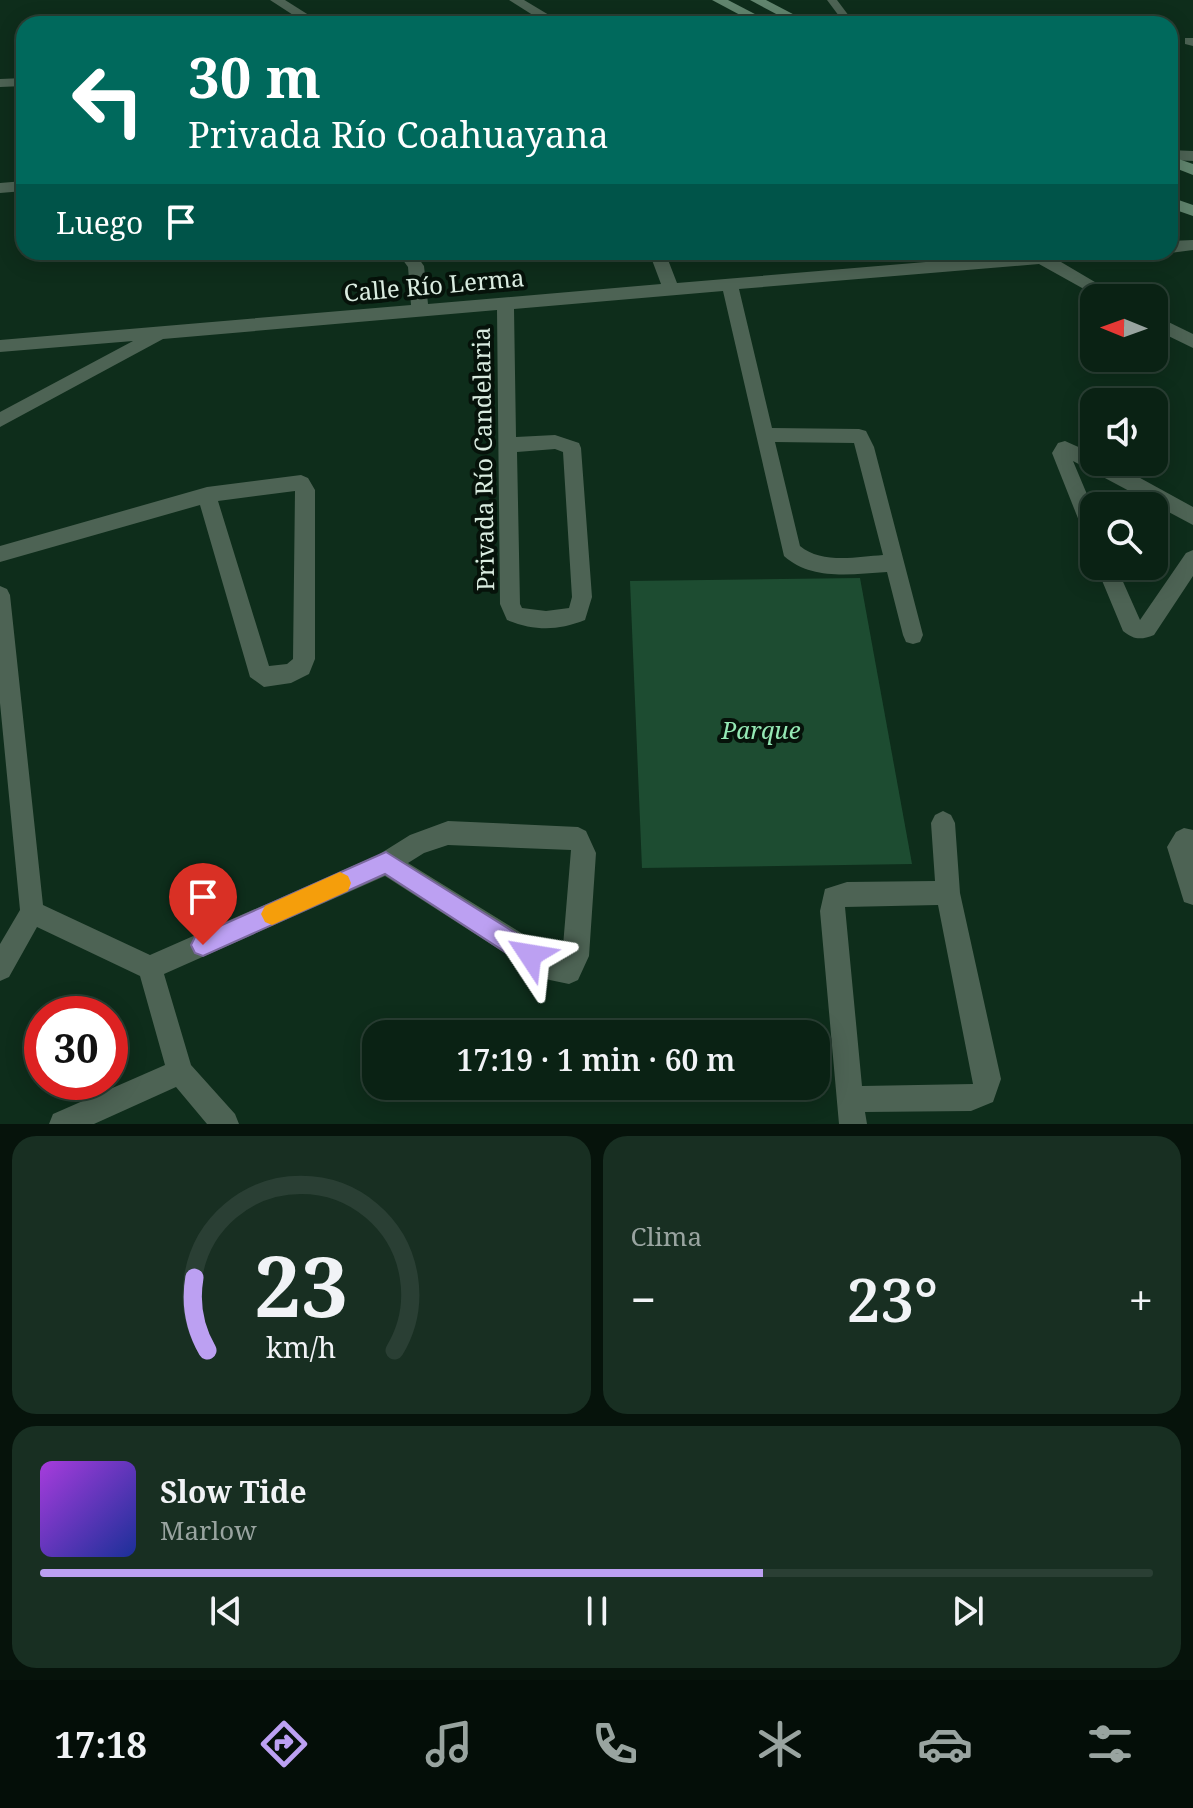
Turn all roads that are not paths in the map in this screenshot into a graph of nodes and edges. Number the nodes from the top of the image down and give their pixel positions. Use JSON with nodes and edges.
{"nodes":[{"id":1,"x":276,"y":0,"type":"edge"},
{"id":2,"x":515,"y":0,"type":"edge"},
{"id":3,"x":718,"y":0,"type":"edge"},
{"id":4,"x":756,"y":0,"type":"edge"},
{"id":5,"x":303,"y":16,"type":"edge"},
{"id":6,"x":543,"y":16,"type":"edge"},
{"id":7,"x":751,"y":16,"type":"edge"},
{"id":8,"x":789,"y":16,"type":"edge"},
{"id":9,"x":411,"y":260,"type":"edge"},
{"id":10,"x":660,"y":260,"type":"edge"},
{"id":11,"x":1020,"y":260,"type":"edge"},
{"id":12,"x":1045,"y":260,"type":"edge"},
{"id":13,"x":1088,"y":284,"type":"edge"},
{"id":14,"x":730,"y":287,"type":"junction"},
{"id":15,"x":672,"y":290,"type":"junction"},
{"id":16,"x":505,"y":303,"type":"junction"},
{"id":17,"x":420,"y":312,"type":"junction"},
{"id":18,"x":1168,"y":329,"type":"edge"},
{"id":19,"x":161,"y":334,"type":"junction"},
{"id":20,"x":1193,"y":342,"type":"edge"},
{"id":21,"x":0,"y":346,"type":"edge"},
{"id":22,"x":0,"y":420,"type":"edge"},
{"id":23,"x":765,"y":435,"type":"junction"},
{"id":24,"x":509,"y":445,"type":"junction"},
{"id":25,"x":1080,"y":455,"type":"edge"},
{"id":26,"x":1119,"y":476,"type":"edge"},
{"id":27,"x":207,"y":495,"type":"junction"},
{"id":28,"x":1080,"y":500,"type":"edge"},
{"id":29,"x":1193,"y":517,"type":"edge"},
{"id":30,"x":0,"y":554,"type":"edge"},
{"id":31,"x":1193,"y":559,"type":"edge"},
{"id":32,"x":895,"y":563,"type":"junction"},
{"id":33,"x":1112,"y":580,"type":"edge"},
{"id":34,"x":0,"y":595,"type":"edge"},
{"id":35,"x":2,"y":634,"type":"edge"},
{"id":36,"x":913,"y":635,"type":"dead end"},
{"id":37,"x":943,"y":823,"type":"dead end"},
{"id":38,"x":1193,"y":842,"type":"edge"},
{"id":39,"x":386,"y":863,"type":"junction"},
{"id":40,"x":948,"y":893,"type":"junction"},
{"id":41,"x":1193,"y":893,"type":"edge"},
{"id":42,"x":32,"y":912,"type":"junction"},
{"id":43,"x":0,"y":968,"type":"edge"},
{"id":44,"x":150,"y":968,"type":"junction"},
{"id":45,"x":180,"y":1072,"type":"junction"},
{"id":46,"x":852,"y":1112,"type":"edge"},
{"id":47,"x":63,"y":1124,"type":"edge"},
{"id":48,"x":225,"y":1124,"type":"edge"}],
"edges":[{"from":1,"to":5,"type":"street"},
{"from":2,"to":6,"type":"street"},
{"from":3,"to":7,"type":"main road"},
{"from":4,"to":8,"type":"main road"},
{"from":9,"to":17,"type":"street"},
{"from":10,"to":15,"type":"street"},
{"from":11,"to":14,"type":"street","name":"Calle Río Lerma"},
{"from":12,"to":13,"type":"street"},
{"from":14,"to":15,"type":"street","name":"Calle Río Lerma"},
{"from":14,"to":23,"type":"street"},
{"from":15,"to":16,"type":"street","name":"Calle Río Lerma"},
{"from":16,"to":17,"type":"street","name":"Calle Río Lerma"},
{"from":16,"to":24,"type":"street","name":"Privada Río Candelaria"},
{"from":17,"to":19,"type":"street","name":"Calle Río Lerma"},
{"from":18,"to":20,"type":"street"},
{"from":19,"to":21,"type":"street","name":"Calle Río Lerma"},
{"from":19,"to":22,"type":"street"},
{"from":23,"to":32,"type":"street"},
{"from":23,"to":32,"type":"street"},
{"from":24,"to":24,"type":"street","name":"Privada Río Candelaria"},
{"from":25,"to":28,"type":"street"},
{"from":26,"to":29,"type":"street"},
{"from":27,"to":27,"type":"street"},
{"from":27,"to":30,"type":"street"},
{"from":31,"to":33,"type":"street"},
{"from":32,"to":36,"type":"street"},
{"from":34,"to":35,"type":"street"},
{"from":35,"to":42,"type":"street"},
{"from":37,"to":40,"type":"street"},
{"from":38,"to":41,"type":"street"},
{"from":39,"to":39,"type":"street"},
{"from":39,"to":44,"type":"street"},
{"from":40,"to":46,"type":"street"},
{"from":40,"to":46,"type":"street"},
{"from":42,"to":43,"type":"street"},
{"from":42,"to":44,"type":"street"},
{"from":44,"to":45,"type":"street"},
{"from":45,"to":47,"type":"street"},
{"from":45,"to":48,"type":"street"}]}
